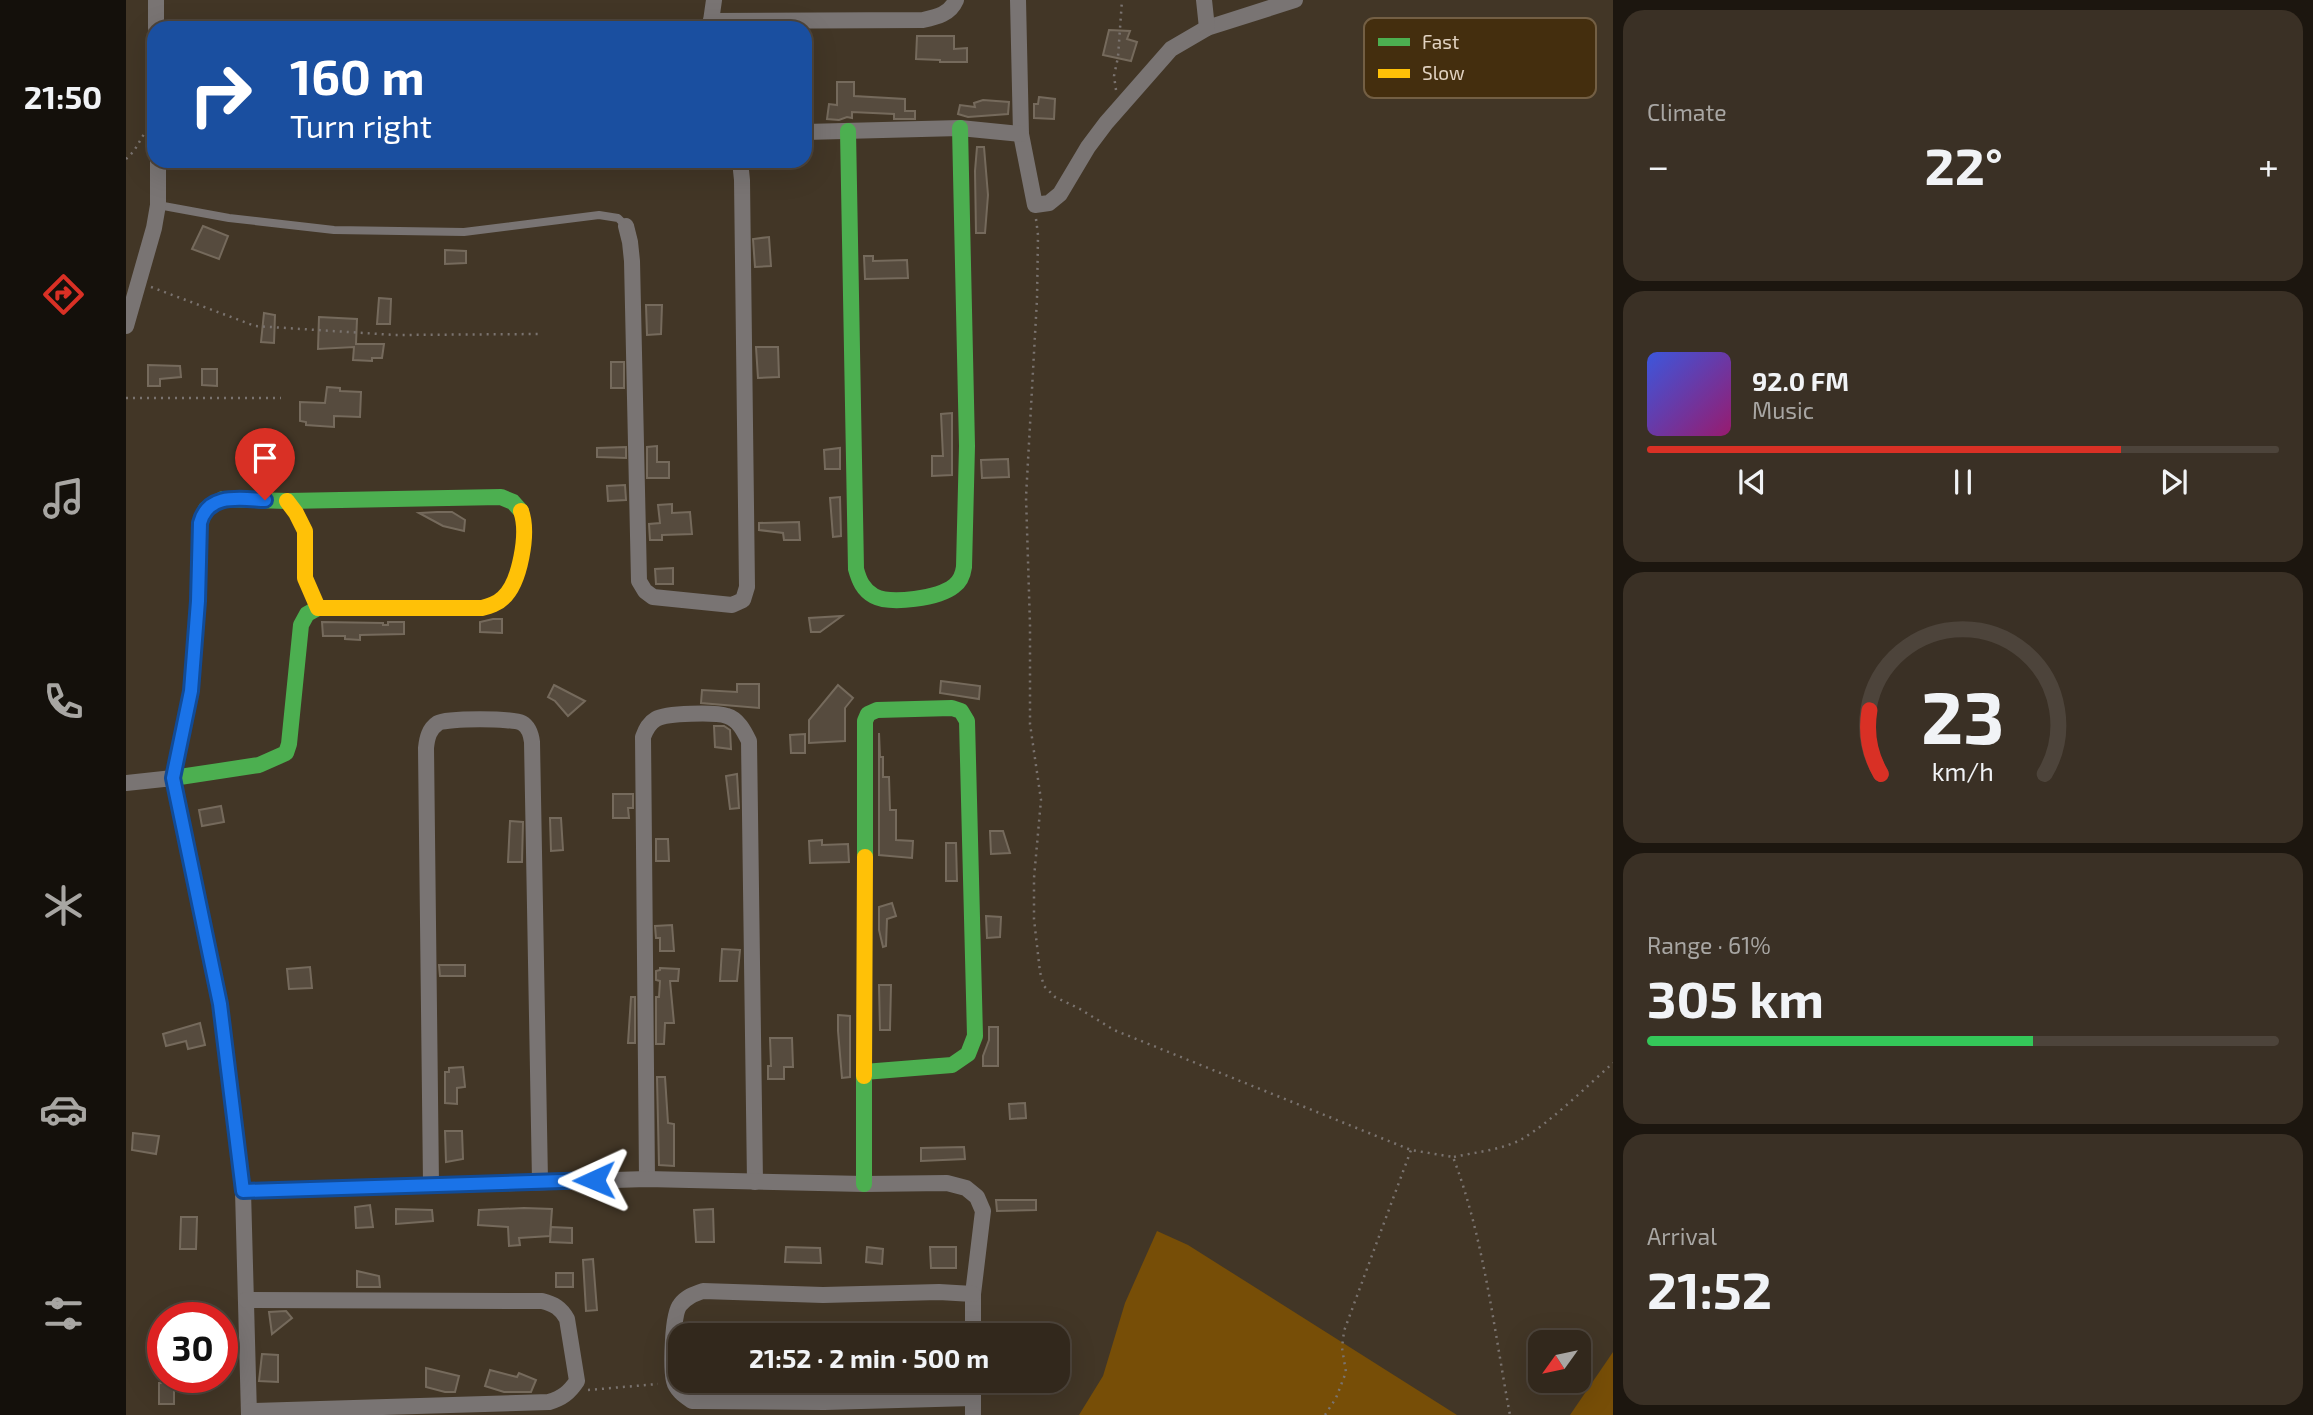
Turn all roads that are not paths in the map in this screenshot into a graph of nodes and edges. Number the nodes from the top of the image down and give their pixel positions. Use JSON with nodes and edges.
{"nodes":[{"id":1,"x":156,"y":0,"type":"edge"},
{"id":2,"x":714,"y":0,"type":"edge"},
{"id":3,"x":956,"y":0,"type":"edge"},
{"id":4,"x":1018,"y":0,"type":"edge"},
{"id":5,"x":1204,"y":0,"type":"edge"},
{"id":6,"x":1295,"y":0,"type":"edge"},
{"id":7,"x":156,"y":21,"type":"edge"},
{"id":8,"x":710,"y":21,"type":"edge"},
{"id":9,"x":812,"y":22,"type":"edge"},
{"id":10,"x":1207,"y":28,"type":"junction"},
{"id":11,"x":960,"y":128,"type":"junction"},
{"id":12,"x":848,"y":131,"type":"junction"},
{"id":13,"x":812,"y":132,"type":"edge"},
{"id":14,"x":1021,"y":134,"type":"junction"},
{"id":15,"x":158,"y":168,"type":"edge"},
{"id":16,"x":741,"y":168,"type":"edge"},
{"id":17,"x":158,"y":205,"type":"junction"},
{"id":18,"x":626,"y":226,"type":"joint"},
{"id":19,"x":126,"y":326,"type":"edge"},
{"id":20,"x":287,"y":501,"type":"junction"},
{"id":21,"x":318,"y":608,"type":"junction"},
{"id":22,"x":173,"y":778,"type":"junction"},
{"id":23,"x":126,"y":783,"type":"edge"},
{"id":24,"x":864,"y":1072,"type":"junction"},
{"id":25,"x":647,"y":1179,"type":"junction"},
{"id":26,"x":540,"y":1181,"type":"junction"},
{"id":27,"x":755,"y":1182,"type":"junction"},
{"id":28,"x":431,"y":1184,"type":"junction"},
{"id":29,"x":864,"y":1184,"type":"junction"},
{"id":30,"x":243,"y":1191,"type":"junction"},
{"id":31,"x":973,"y":1294,"type":"junction"},
{"id":32,"x":246,"y":1300,"type":"junction"},
{"id":33,"x":973,"y":1323,"type":"edge"},
{"id":34,"x":973,"y":1407,"type":"edge"},
{"id":35,"x":249,"y":1413,"type":"edge"}],
"edges":[{"from":1,"to":7,"type":"street"},
{"from":2,"to":8,"type":"street"},
{"from":3,"to":9,"type":"street"},
{"from":4,"to":14,"type":"street"},
{"from":5,"to":10,"type":"street"},
{"from":6,"to":10,"type":"street"},
{"from":10,"to":14,"type":"street"},
{"from":11,"to":12,"type":"street"},
{"from":11,"to":12,"type":"street"},
{"from":11,"to":14,"type":"street"},
{"from":12,"to":13,"type":"street"},
{"from":15,"to":17,"type":"street"},
{"from":16,"to":18,"type":"street"},
{"from":17,"to":18,"type":"lane"},
{"from":17,"to":19,"type":"street"},
{"from":20,"to":21,"type":"street"},
{"from":20,"to":21,"type":"street"},
{"from":20,"to":22,"type":"street"},
{"from":21,"to":22,"type":"street"},
{"from":22,"to":23,"type":"street"},
{"from":22,"to":30,"type":"street"},
{"from":24,"to":24,"type":"street"},
{"from":24,"to":29,"type":"street"},
{"from":25,"to":26,"type":"street"},
{"from":25,"to":27,"type":"street"},
{"from":25,"to":27,"type":"street"},
{"from":26,"to":28,"type":"street"},
{"from":26,"to":28,"type":"street"},
{"from":27,"to":29,"type":"street"},
{"from":28,"to":30,"type":"street"},
{"from":29,"to":31,"type":"street"},
{"from":30,"to":32,"type":"street"},
{"from":31,"to":33,"type":"street"},
{"from":31,"to":34,"type":"street"},
{"from":32,"to":35,"type":"street"},
{"from":32,"to":35,"type":"street"}]}
